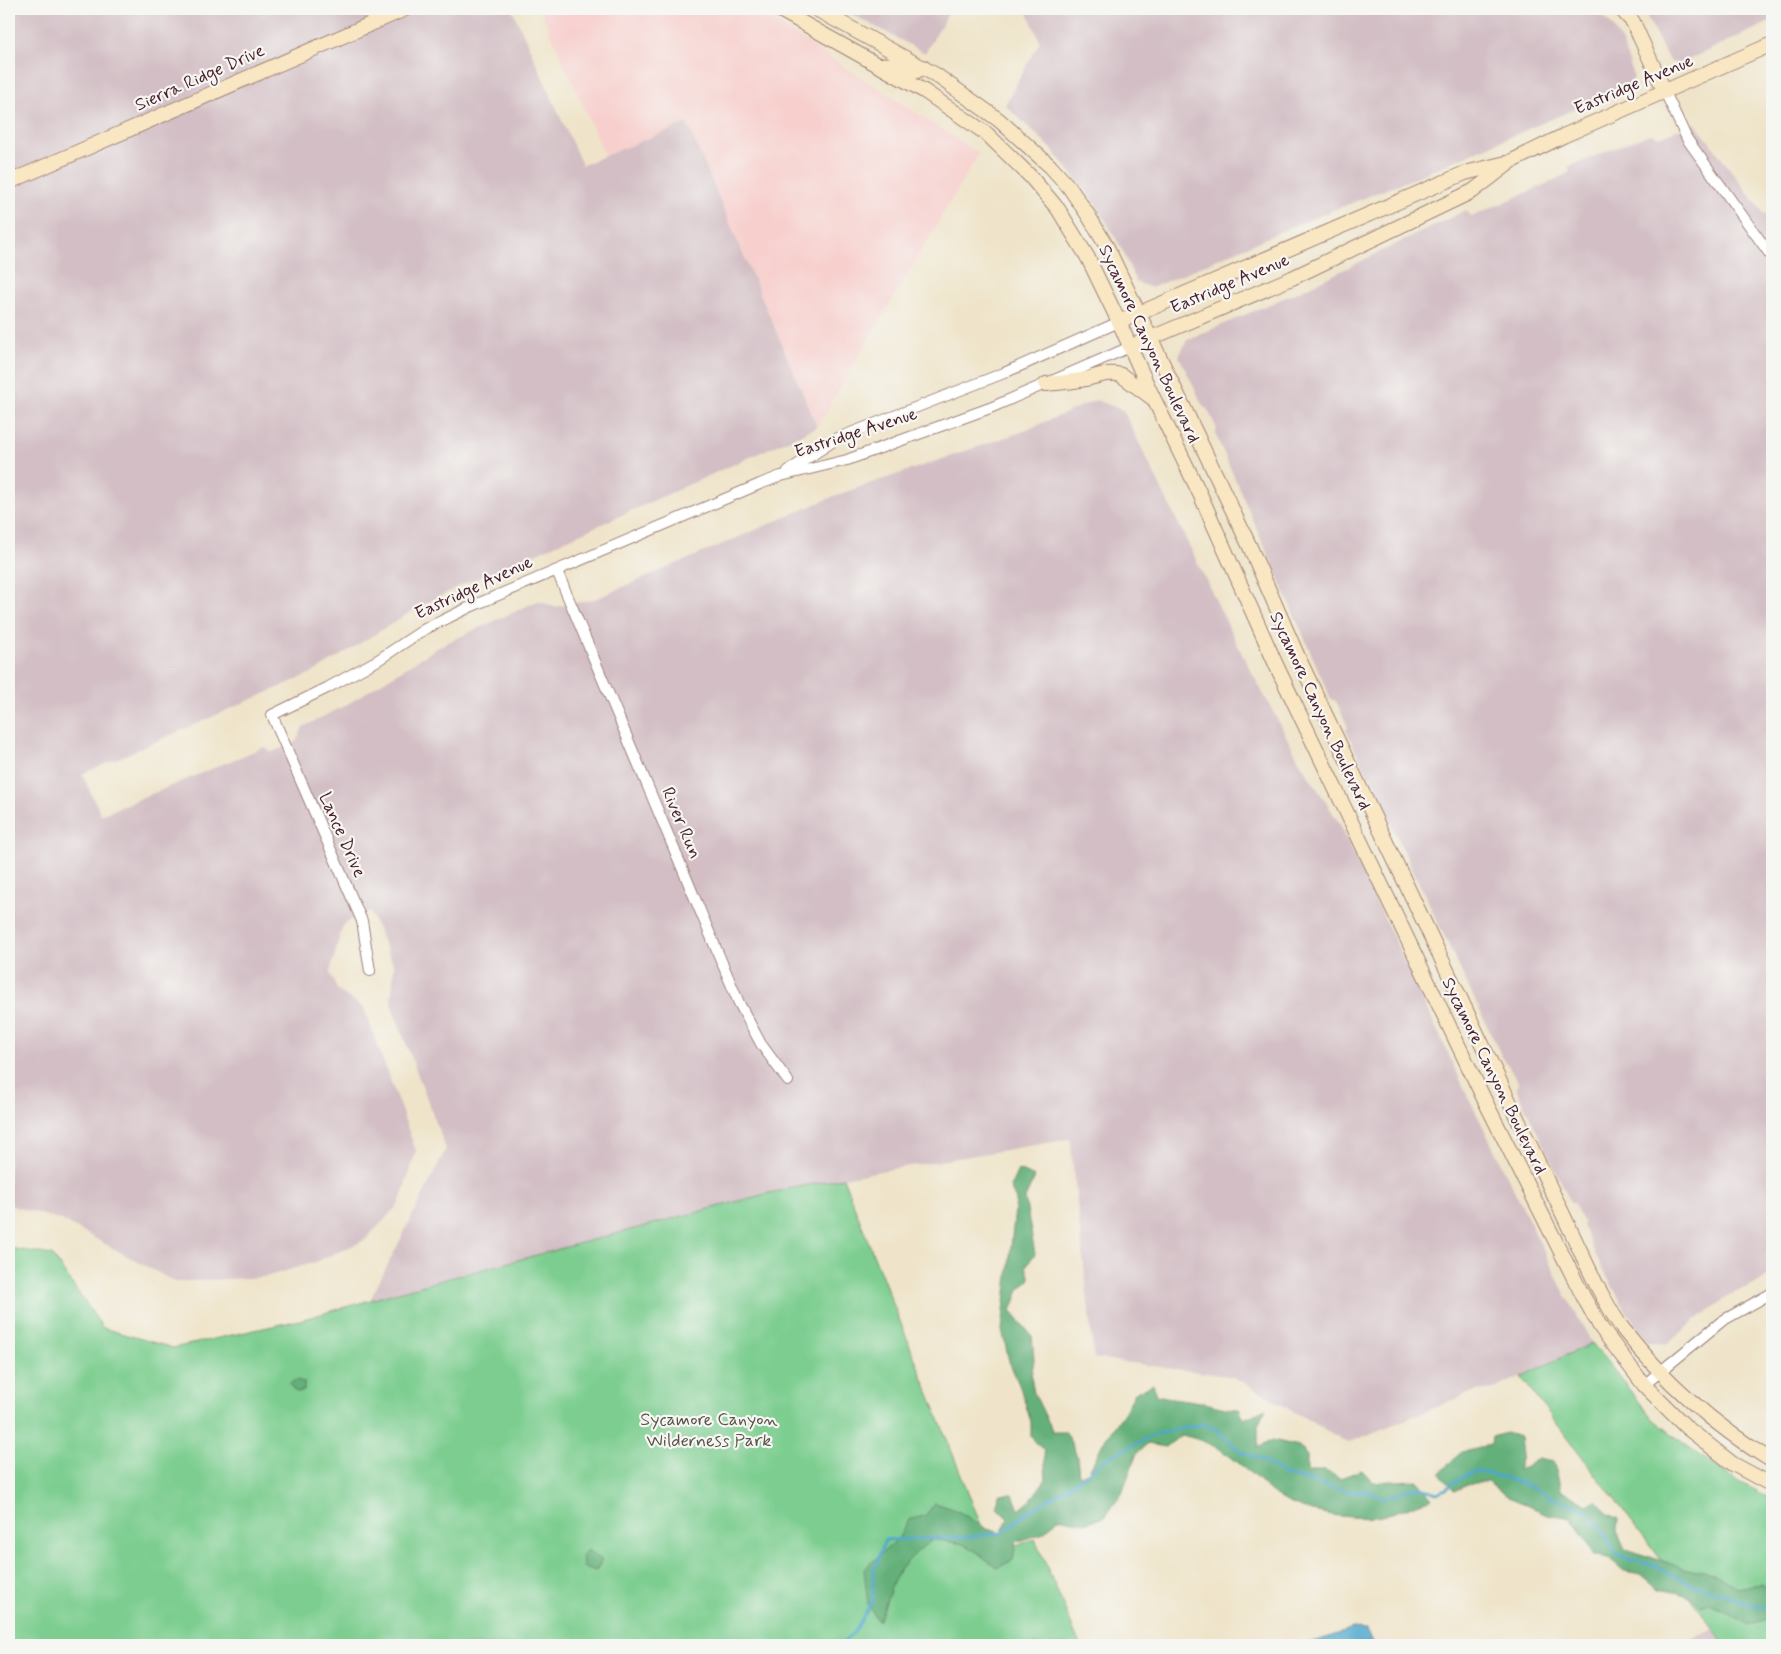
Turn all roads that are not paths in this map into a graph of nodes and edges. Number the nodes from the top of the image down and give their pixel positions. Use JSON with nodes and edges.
{"nodes":[{"id":1,"x":406,"y":9,"type":"edge"},
{"id":2,"x":778,"y":9,"type":"edge"},
{"id":3,"x":816,"y":9,"type":"edge"},
{"id":4,"x":1622,"y":9,"type":"edge"},
{"id":5,"x":1772,"y":44,"type":"edge"},
{"id":6,"x":875,"y":64,"type":"junction"},
{"id":7,"x":923,"y":67,"type":"junction"},
{"id":8,"x":1665,"y":92,"type":"junction"},
{"id":9,"x":1512,"y":161,"type":"junction"},
{"id":10,"x":9,"y":182,"type":"edge"},
{"id":11,"x":1772,"y":257,"type":"edge"},
{"id":12,"x":1140,"y":314,"type":"junction"},
{"id":13,"x":1119,"y":322,"type":"junction"},
{"id":14,"x":1151,"y":338,"type":"junction"},
{"id":15,"x":1130,"y":347,"type":"junction"},
{"id":16,"x":1046,"y":384,"type":"junction"},
{"id":17,"x":1154,"y":399,"type":"junction"},
{"id":18,"x":781,"y":476,"type":"junction"},
{"id":19,"x":557,"y":571,"type":"junction"},
{"id":20,"x":272,"y":715,"type":"joint"},
{"id":21,"x":370,"y":971,"type":"dead end"},
{"id":22,"x":788,"y":1081,"type":"dead end"},
{"id":23,"x":1772,"y":1293,"type":"edge"},
{"id":24,"x":1660,"y":1372,"type":"junction"},
{"id":25,"x":1644,"y":1386,"type":"junction"},
{"id":26,"x":1772,"y":1461,"type":"edge"},
{"id":27,"x":1772,"y":1485,"type":"edge"}],
"edges":[{"from":1,"to":10,"type":"main road","name":"Sierra Ridge Drive"},
{"from":2,"to":6,"type":"main road","name":"Sycamore Canyon Boulevard"},
{"from":3,"to":7,"type":"main road","name":"Sycamore Canyon Boulevard"},
{"from":4,"to":8,"type":"main road"},
{"from":5,"to":8,"type":"main road","name":"Eastridge Avenue"},
{"from":6,"to":7,"type":"main road"},
{"from":6,"to":13,"type":"main road","name":"Sycamore Canyon Boulevard"},
{"from":7,"to":12,"type":"main road","name":"Sycamore Canyon Boulevard"},
{"from":8,"to":9,"type":"main road","name":"Eastridge Avenue"},
{"from":8,"to":11,"type":"street"},
{"from":9,"to":12,"type":"main road","name":"Eastridge Avenue"},
{"from":9,"to":14,"type":"main road","name":"Eastridge Avenue"},
{"from":12,"to":13,"type":"main road","name":"Eastridge Avenue"},
{"from":12,"to":14,"type":"main road","name":"Sycamore Canyon Boulevard"},
{"from":13,"to":15,"type":"main road","name":"Sycamore Canyon Boulevard"},
{"from":13,"to":18,"type":"street","name":"Eastridge Avenue"},
{"from":14,"to":15,"type":"main road","name":"Eastridge Avenue"},
{"from":14,"to":24,"type":"main road","name":"Sycamore Canyon Boulevard"},
{"from":15,"to":16,"type":"street","name":"Eastridge Avenue"},
{"from":15,"to":17,"type":"main road","name":"Sycamore Canyon Boulevard"},
{"from":16,"to":17,"type":"main road"},
{"from":16,"to":18,"type":"street","name":"Eastridge Avenue"},
{"from":17,"to":25,"type":"main road","name":"Sycamore Canyon Boulevard"},
{"from":18,"to":19,"type":"street","name":"Eastridge Avenue"},
{"from":19,"to":20,"type":"street","name":"Eastridge Avenue"},
{"from":19,"to":22,"type":"street","name":"River Run"},
{"from":20,"to":21,"type":"street","name":"Lance Drive"},
{"from":23,"to":24,"type":"street"},
{"from":24,"to":25,"type":"street"},
{"from":24,"to":26,"type":"main road","name":"Sycamore Canyon Boulevard"},
{"from":25,"to":27,"type":"main road","name":"Sycamore Canyon Boulevard"}]}
